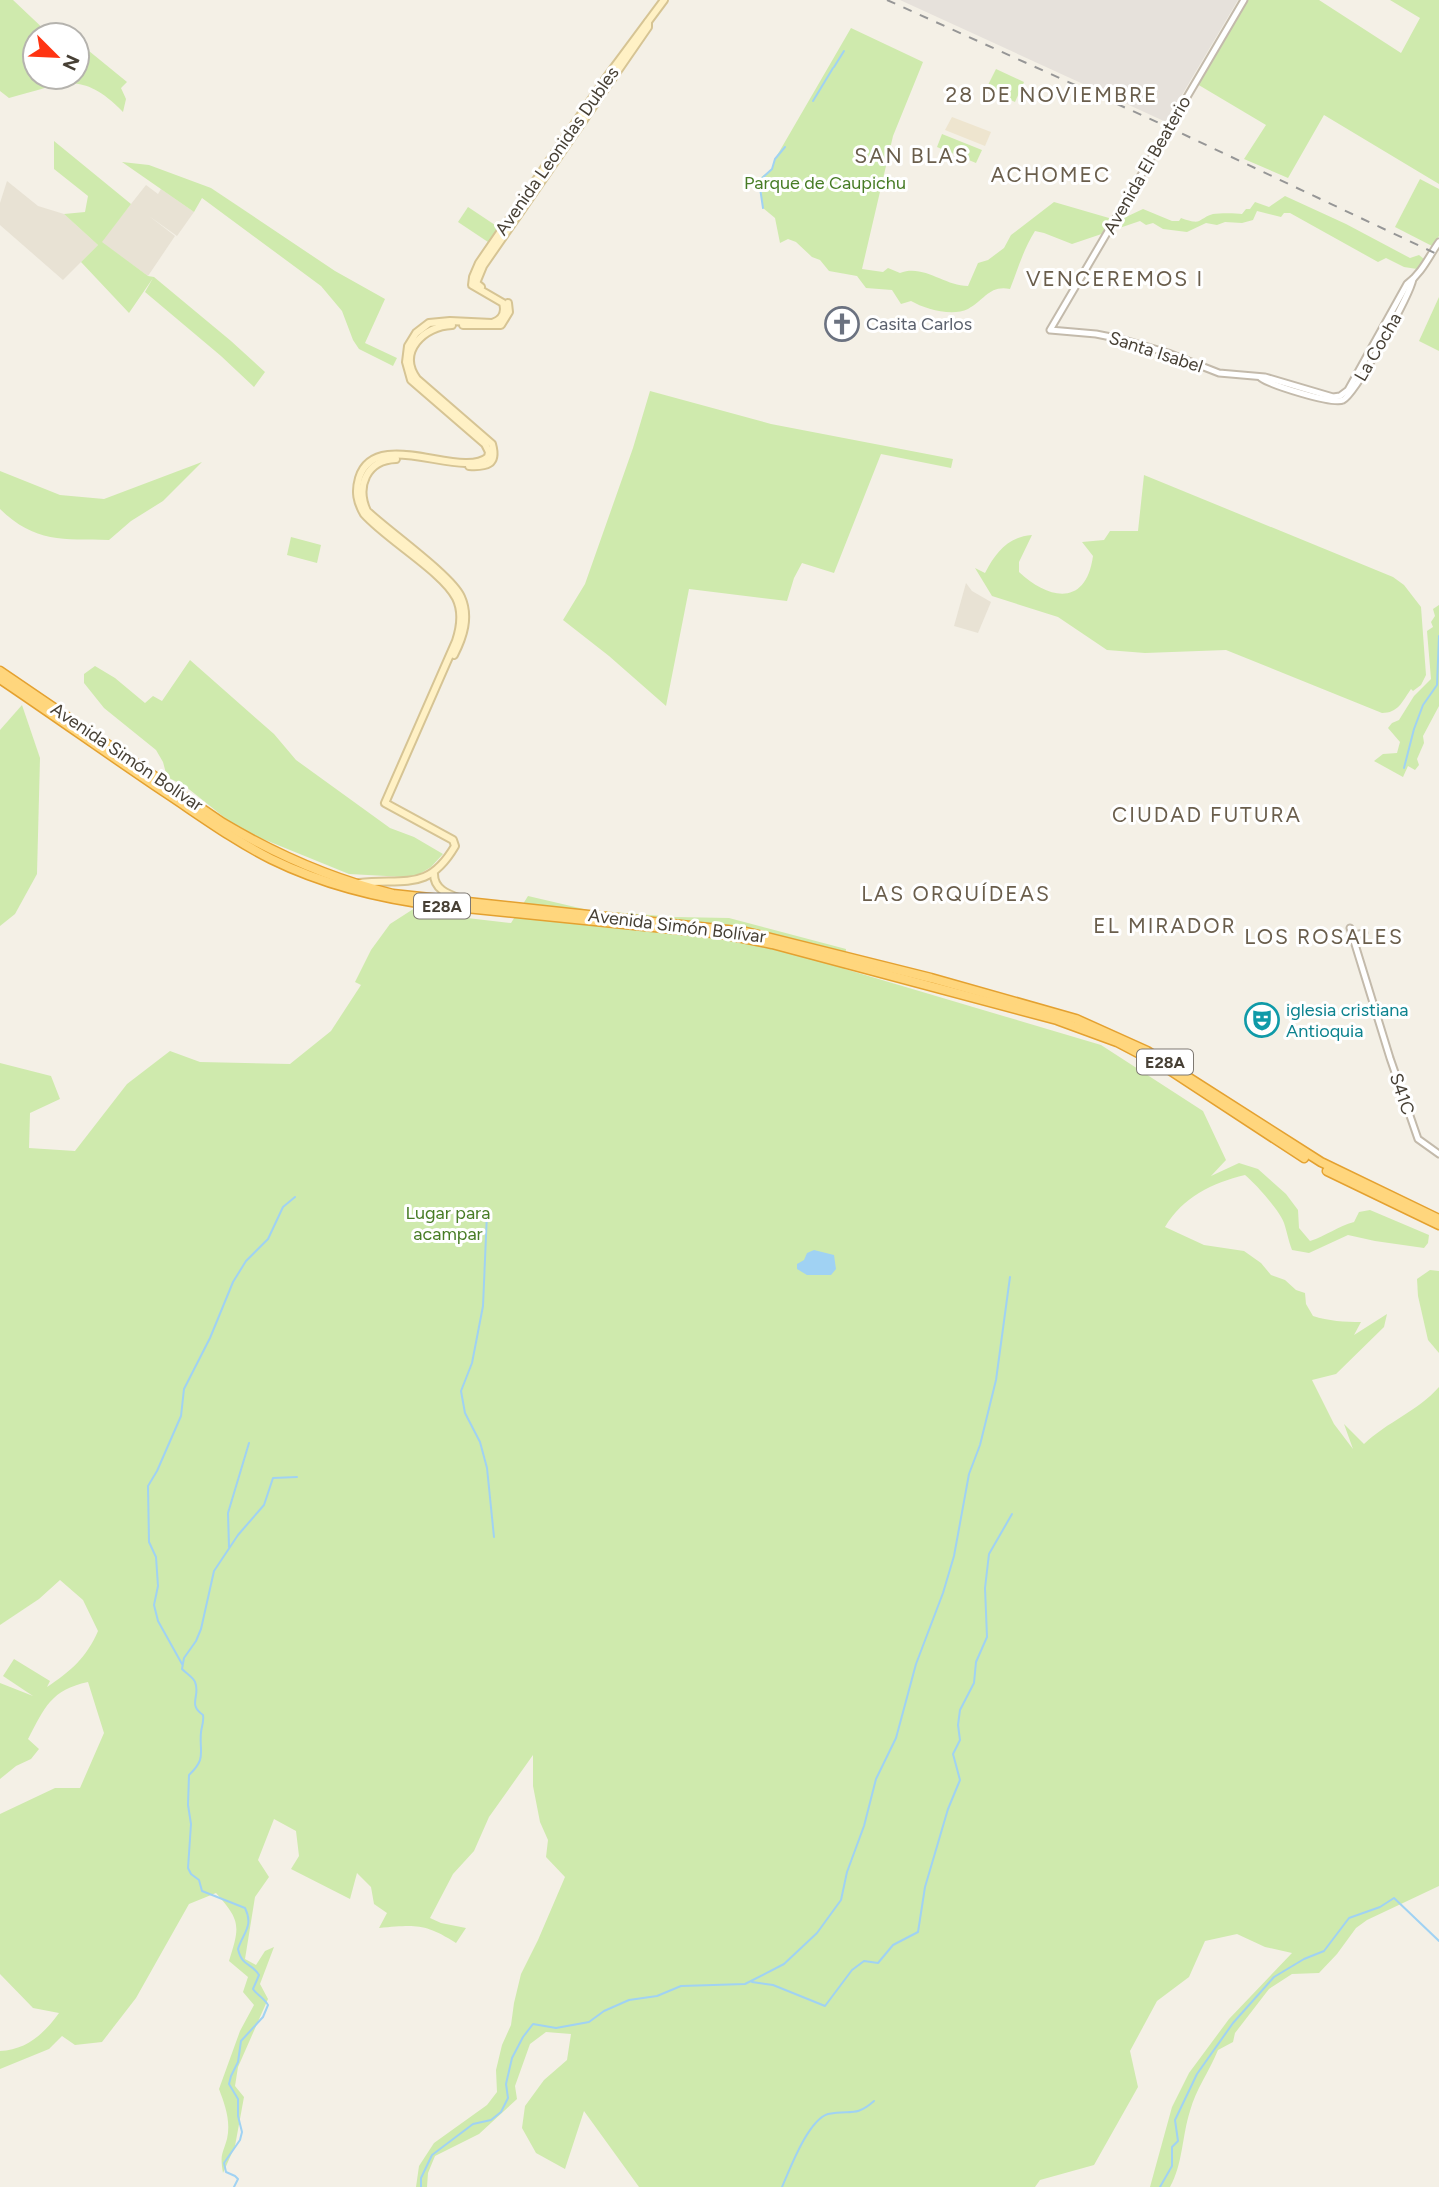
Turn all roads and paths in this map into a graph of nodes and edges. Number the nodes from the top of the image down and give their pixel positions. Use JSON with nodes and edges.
{"nodes":[{"id":1,"x":664,"y":0,"type":"edge"},
{"id":2,"x":1244,"y":0,"type":"edge"},
{"id":3,"x":1439,"y":242,"type":"edge"},
{"id":4,"x":1051,"y":330,"type":"joint"},
{"id":5,"x":1261,"y":378,"type":"joint"},
{"id":6,"x":0,"y":671,"type":"edge"},
{"id":7,"x":0,"y":679,"type":"edge"},
{"id":8,"x":54,"y":712,"type":"junction"},
{"id":9,"x":434,"y":874,"type":"junction"},
{"id":10,"x":354,"y":884,"type":"junction"},
{"id":11,"x":475,"y":904,"type":"junction"},
{"id":12,"x":1350,"y":928,"type":"dead end"},
{"id":13,"x":1364,"y":933,"type":"dead end"},
{"id":14,"x":1356,"y":941,"type":"junction"},
{"id":15,"x":877,"y":968,"type":"junction"},
{"id":16,"x":1439,"y":1154,"type":"edge"},
{"id":17,"x":1424,"y":1215,"type":"junction"},
{"id":18,"x":1439,"y":1219,"type":"edge"},
{"id":19,"x":1439,"y":1225,"type":"edge"}],
"edges":[{"from":1,"to":9,"type":"main road","name":"Avenida Leonidas Dubles"},
{"from":2,"to":4,"type":"street","name":"Avenida El Beaterio"},
{"from":3,"to":5,"type":"street","name":"La Cocha"},
{"from":4,"to":5,"type":"street","name":"Santa Isabel"},
{"from":6,"to":8,"type":"highway","name":"Avenida Simón Bolívar","number":"E28A"},
{"from":7,"to":8,"type":"highway","name":"Avenida Simón Bolívar","number":"E28A"},
{"from":8,"to":10,"type":"highway","name":"Avenida Simón Bolívar","number":"E28A"},
{"from":8,"to":15,"type":"highway","name":"Avenida Simón Bolívar","number":"E28A"},
{"from":9,"to":10,"type":"main road"},
{"from":9,"to":11,"type":"main road"},
{"from":10,"to":11,"type":"highway","name":"Avenida Simón Bolívar","number":"E28A"},
{"from":11,"to":15,"type":"highway","name":"Avenida Simón Bolívar","number":"E28A"},
{"from":12,"to":14,"type":"street","name":"S41C"},
{"from":13,"to":14,"type":"street"},
{"from":14,"to":16,"type":"street","name":"S41C"},
{"from":15,"to":17,"type":"highway","name":"Avenida Simón Bolívar","number":"E28A"},
{"from":17,"to":18,"type":"highway","name":"Avenida Simón Bolívar","number":"E28A"},
{"from":17,"to":19,"type":"highway","name":"Avenida Simón Bolívar","number":"E28A"}]}
